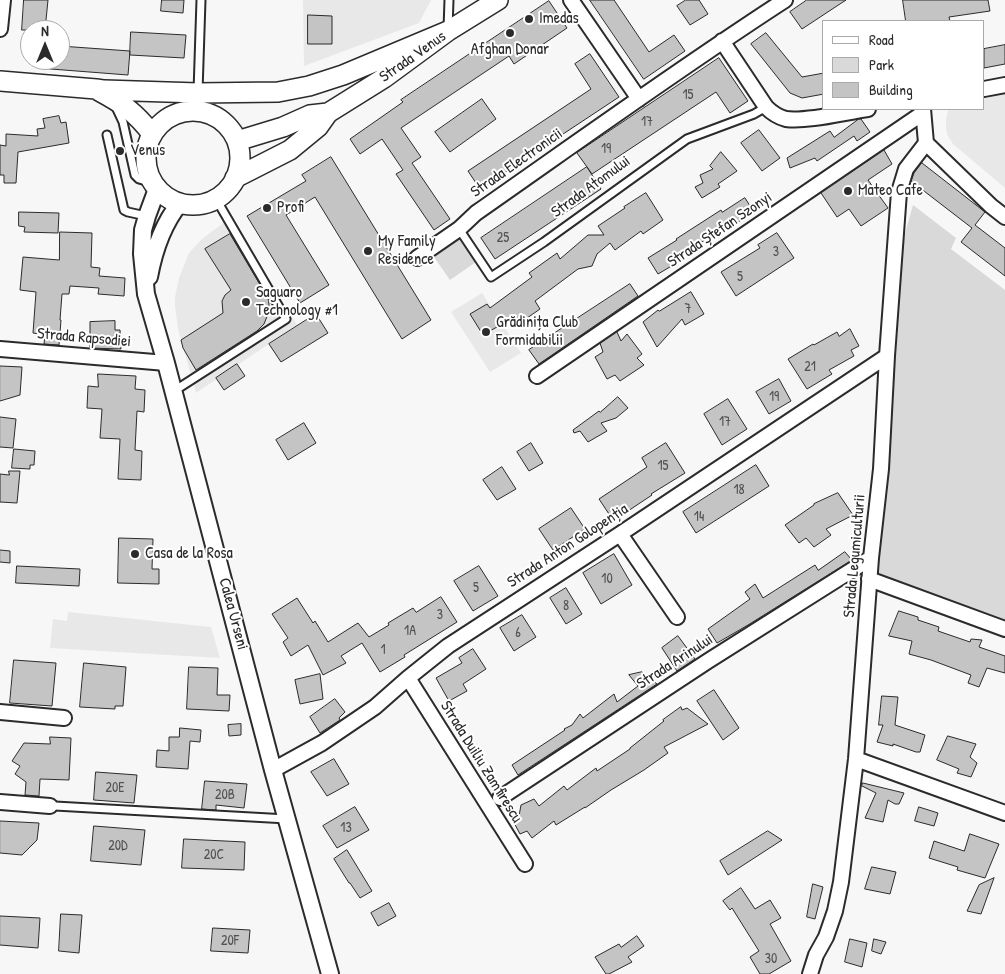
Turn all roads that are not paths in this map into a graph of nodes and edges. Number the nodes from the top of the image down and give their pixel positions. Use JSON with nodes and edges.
{"nodes":[{"id":1,"x":3,"y":0,"type":"edge"},
{"id":2,"x":202,"y":0,"type":"edge"},
{"id":3,"x":449,"y":0,"type":"edge"},
{"id":4,"x":498,"y":0,"type":"edge"},
{"id":5,"x":571,"y":0,"type":"edge"},
{"id":6,"x":785,"y":0,"type":"edge"},
{"id":7,"x":0,"y":29,"type":"edge"},
{"id":8,"x":448,"y":31,"type":"junction"},
{"id":9,"x":722,"y":41,"type":"junction"},
{"id":10,"x":0,"y":81,"type":"edge"},
{"id":11,"x":1005,"y":85,"type":"edge"},
{"id":12,"x":985,"y":89,"type":"edge"},
{"id":13,"x":104,"y":92,"type":"junction"},
{"id":14,"x":639,"y":99,"type":"junction"},
{"id":15,"x":195,"y":102,"type":"junction"},
{"id":16,"x":766,"y":107,"type":"junction"},
{"id":17,"x":862,"y":110,"type":"edge"},
{"id":18,"x":923,"y":111,"type":"edge"},
{"id":19,"x":328,"y":113,"type":"junction"},
{"id":20,"x":152,"y":134,"type":"junction"},
{"id":21,"x":107,"y":135,"type":"dead end"},
{"id":22,"x":237,"y":141,"type":"junction"},
{"id":23,"x":926,"y":143,"type":"junction"},
{"id":24,"x":235,"y":178,"type":"junction"},
{"id":25,"x":155,"y":186,"type":"junction"},
{"id":26,"x":216,"y":199,"type":"junction"},
{"id":27,"x":180,"y":203,"type":"junction"},
{"id":28,"x":147,"y":216,"type":"junction"},
{"id":29,"x":1005,"y":217,"type":"edge"},
{"id":30,"x":460,"y":229,"type":"junction"},
{"id":31,"x":417,"y":258,"type":"dead end"},
{"id":32,"x":146,"y":294,"type":"junction"},
{"id":33,"x":0,"y":349,"type":"edge"},
{"id":34,"x":886,"y":356,"type":"junction"},
{"id":35,"x":166,"y":363,"type":"junction"},
{"id":36,"x":537,"y":376,"type":"dead end"},
{"id":37,"x":174,"y":392,"type":"junction"},
{"id":38,"x":620,"y":534,"type":"junction"},
{"id":39,"x":871,"y":558,"type":"junction"},
{"id":40,"x":870,"y":579,"type":"junction"},
{"id":41,"x":677,"y":618,"type":"dead end"},
{"id":42,"x":1005,"y":629,"type":"edge"},
{"id":43,"x":408,"y":678,"type":"junction"},
{"id":44,"x":0,"y":712,"type":"edge"},
{"id":45,"x":64,"y":718,"type":"dead end"},
{"id":46,"x":856,"y":759,"type":"junction"},
{"id":47,"x":273,"y":770,"type":"junction"},
{"id":48,"x":500,"y":798,"type":"dead end"},
{"id":49,"x":0,"y":802,"type":"edge"},
{"id":50,"x":53,"y":806,"type":"joint"},
{"id":51,"x":1005,"y":813,"type":"edge"},
{"id":52,"x":287,"y":819,"type":"junction"},
{"id":53,"x":525,"y":864,"type":"dead end"},
{"id":54,"x":330,"y":974,"type":"edge"},
{"id":55,"x":810,"y":974,"type":"edge"}],
"edges":[{"from":1,"to":7,"type":"street"},
{"from":2,"to":15,"type":"lane"},
{"from":3,"to":8,"type":"lane"},
{"from":4,"to":8,"type":"main road","name":"Strada Venus"},
{"from":5,"to":14,"type":"street"},
{"from":6,"to":9,"type":"street","name":"Strada Electronicii"},
{"from":8,"to":15,"type":"main road"},
{"from":8,"to":19,"type":"main road","name":"Strada Venus"},
{"from":9,"to":14,"type":"street","name":"Strada Electronicii"},
{"from":9,"to":16,"type":"street"},
{"from":10,"to":13,"type":"main road"},
{"from":11,"to":12,"type":"street"},
{"from":13,"to":15,"type":"main road"},
{"from":13,"to":20,"type":"main road"},
{"from":13,"to":25,"type":"lane"},
{"from":14,"to":30,"type":"street","name":"Strada Electronicii"},
{"from":15,"to":20,"type":"main road"},
{"from":15,"to":22,"type":"main road"},
{"from":16,"to":17,"type":"street"},
{"from":16,"to":30,"type":"lane","name":"Strada Atomului"},
{"from":18,"to":23,"type":"street"},
{"from":18,"to":36,"type":"street","name":"Strada Ștefan Szonyi"},
{"from":19,"to":22,"type":"main road","name":"Strada Venus"},
{"from":19,"to":24,"type":"main road","name":"Strada Venus"},
{"from":20,"to":25,"type":"main road"},
{"from":21,"to":28,"type":"lane"},
{"from":22,"to":24,"type":"main road"},
{"from":23,"to":29,"type":"street"},
{"from":23,"to":34,"type":"street","name":"Strada Legumiculturii"},
{"from":24,"to":26,"type":"main road"},
{"from":25,"to":27,"type":"main road"},
{"from":25,"to":28,"type":"street","name":"Calea Urseni"},
{"from":26,"to":27,"type":"main road"},
{"from":26,"to":37,"type":"lane"},
{"from":27,"to":32,"type":"street","name":"Calea Urseni"},
{"from":28,"to":32,"type":"street","name":"Calea Urseni"},
{"from":30,"to":31,"type":"street","name":"Strada Electronicii"},
{"from":32,"to":35,"type":"street","name":"Calea Urseni"},
{"from":33,"to":35,"type":"street","name":"Strada Rapsodiei"},
{"from":34,"to":38,"type":"street","name":"Strada Anton Golopenția"},
{"from":34,"to":39,"type":"street","name":"Strada Legumiculturii"},
{"from":35,"to":37,"type":"street","name":"Calea Urseni"},
{"from":37,"to":47,"type":"street","name":"Calea Urseni"},
{"from":38,"to":41,"type":"street"},
{"from":38,"to":43,"type":"street","name":"Strada Anton Golopenția"},
{"from":39,"to":40,"type":"street","name":"Strada Legumiculturii"},
{"from":39,"to":48,"type":"street","name":"Strada Arinului"},
{"from":40,"to":42,"type":"street"},
{"from":40,"to":46,"type":"street","name":"Strada Legumiculturii"},
{"from":43,"to":47,"type":"street","name":"Strada Anton Golopenția"},
{"from":43,"to":53,"type":"street","name":"Strada Duiliu Zamfirescu"},
{"from":44,"to":45,"type":"street"},
{"from":46,"to":51,"type":"street"},
{"from":46,"to":55,"type":"street","name":"Strada Legumiculturii"},
{"from":47,"to":52,"type":"street","name":"Calea Urseni"},
{"from":49,"to":50,"type":"street"},
{"from":50,"to":52,"type":"lane"},
{"from":52,"to":54,"type":"street","name":"Calea Urseni"}]}
